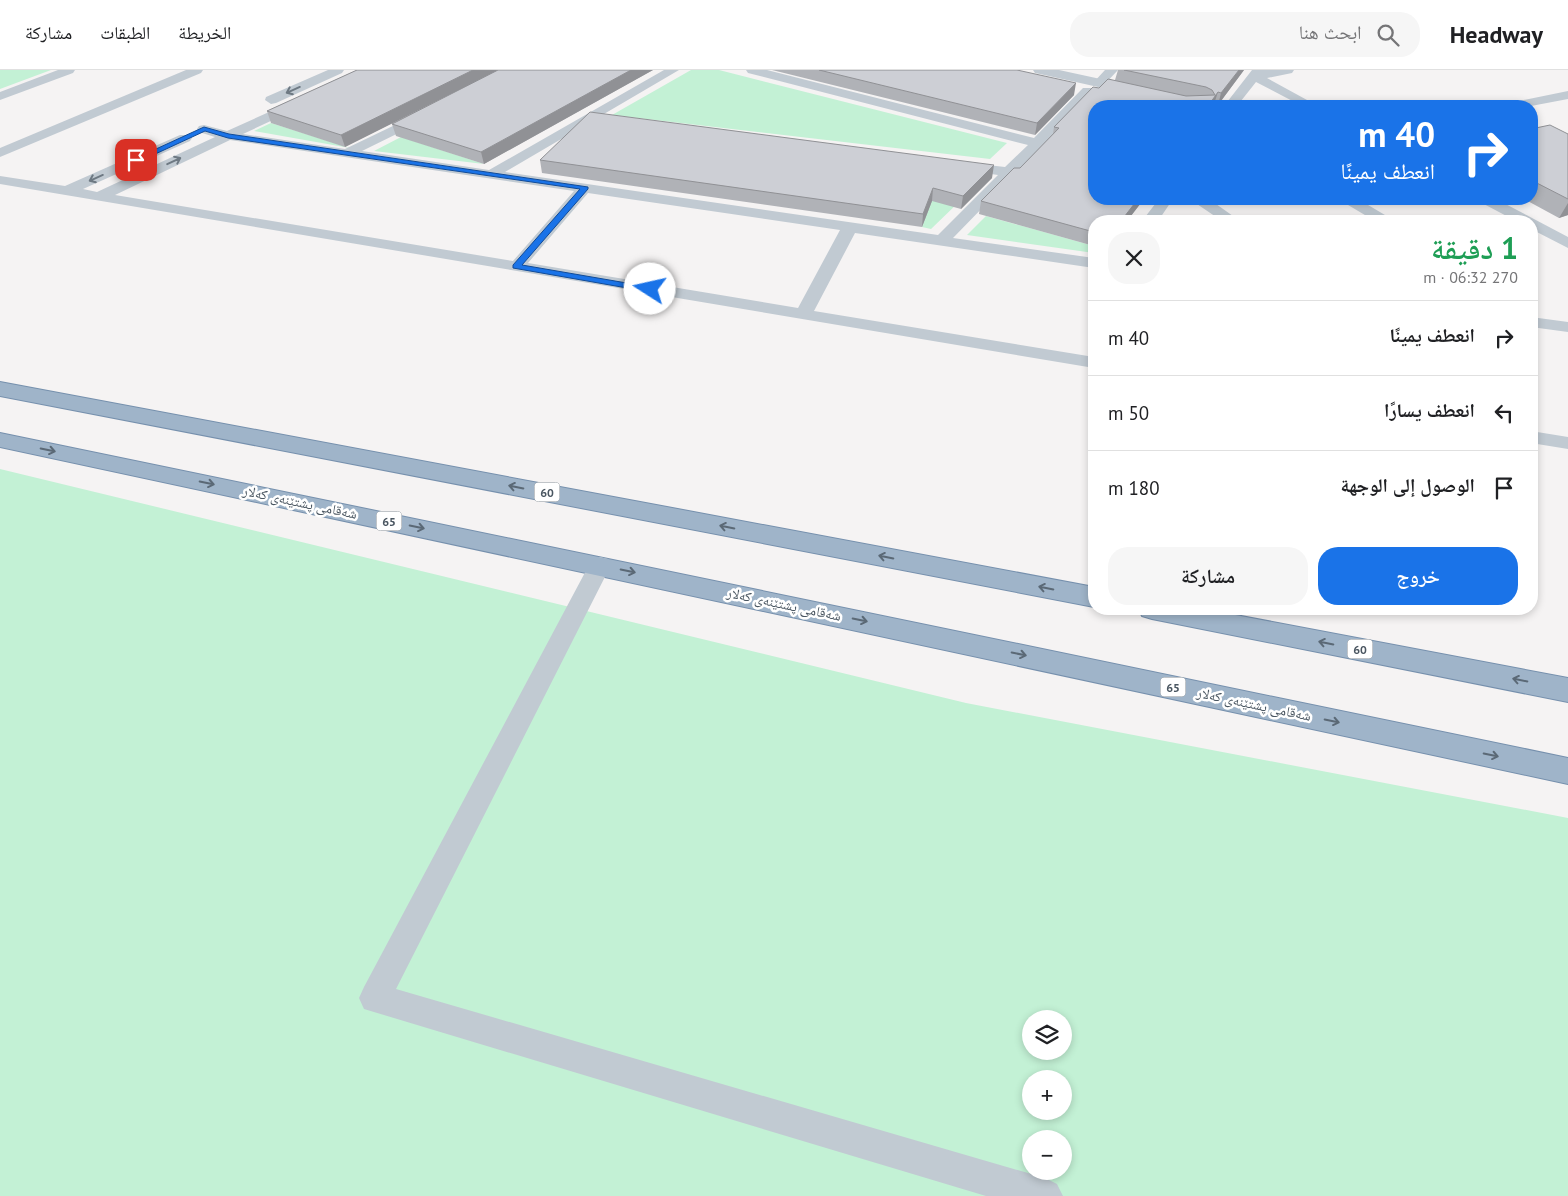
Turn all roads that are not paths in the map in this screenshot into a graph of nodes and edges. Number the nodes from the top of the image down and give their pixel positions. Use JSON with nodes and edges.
{"nodes":[{"id":1,"x":69,"y":70,"type":"edge"},
{"id":2,"x":197,"y":70,"type":"edge"},
{"id":3,"x":338,"y":70,"type":"edge"},
{"id":4,"x":673,"y":70,"type":"edge"},
{"id":5,"x":752,"y":70,"type":"edge"},
{"id":6,"x":1040,"y":70,"type":"edge"},
{"id":7,"x":1112,"y":70,"type":"edge"},
{"id":8,"x":1288,"y":70,"type":"edge"},
{"id":9,"x":1257,"y":73,"type":"edge"},
{"id":10,"x":1023,"y":76,"type":"edge"},
{"id":11,"x":1094,"y":87,"type":"junction"},
{"id":12,"x":1568,"y":95,"type":"edge"},
{"id":13,"x":0,"y":96,"type":"edge"},
{"id":14,"x":308,"y":99,"type":"edge"},
{"id":15,"x":1136,"y":100,"type":"edge"},
{"id":16,"x":1168,"y":100,"type":"edge"},
{"id":17,"x":1235,"y":100,"type":"edge"},
{"id":18,"x":1301,"y":100,"type":"edge"},
{"id":19,"x":1538,"y":101,"type":"edge"},
{"id":20,"x":258,"y":105,"type":"dead end"},
{"id":21,"x":435,"y":109,"type":"edge"},
{"id":22,"x":590,"y":118,"type":"junction"},
{"id":23,"x":609,"y":120,"type":"edge"},
{"id":24,"x":222,"y":121,"type":"dead end"},
{"id":25,"x":204,"y":129,"type":"junction"},
{"id":26,"x":228,"y":136,"type":"junction"},
{"id":27,"x":1038,"y":142,"type":"junction"},
{"id":28,"x":0,"y":153,"type":"edge"},
{"id":29,"x":348,"y":153,"type":"junction"},
{"id":30,"x":950,"y":165,"type":"edge"},
{"id":31,"x":1008,"y":172,"type":"junction"},
{"id":32,"x":492,"y":174,"type":"junction"},
{"id":33,"x":0,"y":180,"type":"edge"},
{"id":34,"x":585,"y":188,"type":"junction"},
{"id":35,"x":67,"y":191,"type":"junction"},
{"id":36,"x":98,"y":196,"type":"junction"},
{"id":37,"x":1208,"y":205,"type":"edge"},
{"id":38,"x":1358,"y":205,"type":"edge"},
{"id":39,"x":1496,"y":205,"type":"edge"},
{"id":40,"x":1223,"y":215,"type":"edge"},
{"id":41,"x":1375,"y":215,"type":"edge"},
{"id":42,"x":1516,"y":215,"type":"edge"},
{"id":43,"x":850,"y":227,"type":"junction"},
{"id":44,"x":1538,"y":227,"type":"edge"},
{"id":45,"x":942,"y":240,"type":"junction"},
{"id":46,"x":1568,"y":243,"type":"edge"},
{"id":47,"x":1088,"y":262,"type":"edge"},
{"id":48,"x":516,"y":267,"type":"junction"},
{"id":49,"x":1538,"y":314,"type":"edge"},
{"id":50,"x":804,"y":315,"type":"junction"},
{"id":51,"x":1538,"y":323,"type":"edge"},
{"id":52,"x":1563,"y":326,"type":"edge"},
{"id":53,"x":1088,"y":362,"type":"edge"},
{"id":54,"x":0,"y":389,"type":"edge"},
{"id":55,"x":1538,"y":438,"type":"edge"},
{"id":56,"x":0,"y":440,"type":"edge"},
{"id":57,"x":1568,"y":443,"type":"edge"},
{"id":58,"x":600,"y":565,"type":"junction"},
{"id":59,"x":1088,"y":597,"type":"edge"},
{"id":60,"x":1183,"y":615,"type":"edge"},
{"id":61,"x":1568,"y":690,"type":"edge"},
{"id":62,"x":1568,"y":771,"type":"edge"},
{"id":63,"x":1045,"y":1196,"type":"edge"}],
"edges":[{"from":1,"to":13,"type":"street"},
{"from":2,"to":28,"type":"street"},
{"from":3,"to":20,"type":"street","one_way":true},
{"from":4,"to":22,"type":"street"},
{"from":5,"to":27,"type":"street"},
{"from":6,"to":11,"type":"street"},
{"from":7,"to":11,"type":"street"},
{"from":8,"to":9,"type":"street"},
{"from":9,"to":17,"type":"street"},
{"from":9,"to":18,"type":"street"},
{"from":10,"to":11,"type":"street"},
{"from":11,"to":15,"type":"street"},
{"from":11,"to":16,"type":"street"},
{"from":11,"to":27,"type":"street"},
{"from":12,"to":19,"type":"street"},
{"from":14,"to":26,"type":"street"},
{"from":21,"to":29,"type":"street"},
{"from":22,"to":23,"type":"street"},
{"from":22,"to":32,"type":"street"},
{"from":24,"to":25,"type":"street"},
{"from":25,"to":26,"type":"street"},
{"from":25,"to":35,"type":"street","one_way":true},
{"from":26,"to":29,"type":"street"},
{"from":36,"to":26,"type":"street","one_way":true},
{"from":27,"to":31,"type":"street"},
{"from":29,"to":32,"type":"street"},
{"from":30,"to":31,"type":"street"},
{"from":31,"to":45,"type":"street"},
{"from":32,"to":34,"type":"street"},
{"from":33,"to":35,"type":"street"},
{"from":34,"to":43,"type":"street"},
{"from":34,"to":48,"type":"street"},
{"from":35,"to":36,"type":"street"},
{"from":36,"to":48,"type":"street"},
{"from":37,"to":40,"type":"street"},
{"from":38,"to":41,"type":"street"},
{"from":39,"to":42,"type":"street"},
{"from":43,"to":45,"type":"street"},
{"from":43,"to":50,"type":"street"},
{"from":44,"to":46,"type":"street"},
{"from":45,"to":47,"type":"street"},
{"from":48,"to":50,"type":"street"},
{"from":49,"to":52,"type":"street"},
{"from":50,"to":53,"type":"street"},
{"from":51,"to":52,"type":"street"},
{"from":59,"to":54,"type":"highway","number":"60","one_way":true},
{"from":55,"to":57,"type":"street"},
{"from":56,"to":58,"type":"highway","name":"شەقامی پشتێنەی کەلار","number":"65","one_way":true},
{"from":58,"to":62,"type":"highway","name":"شەقامی پشتێنەی کەلار","number":"65","one_way":true},
{"from":58,"to":63,"type":"street"},
{"from":61,"to":60,"type":"highway","number":"60","one_way":true}]}
